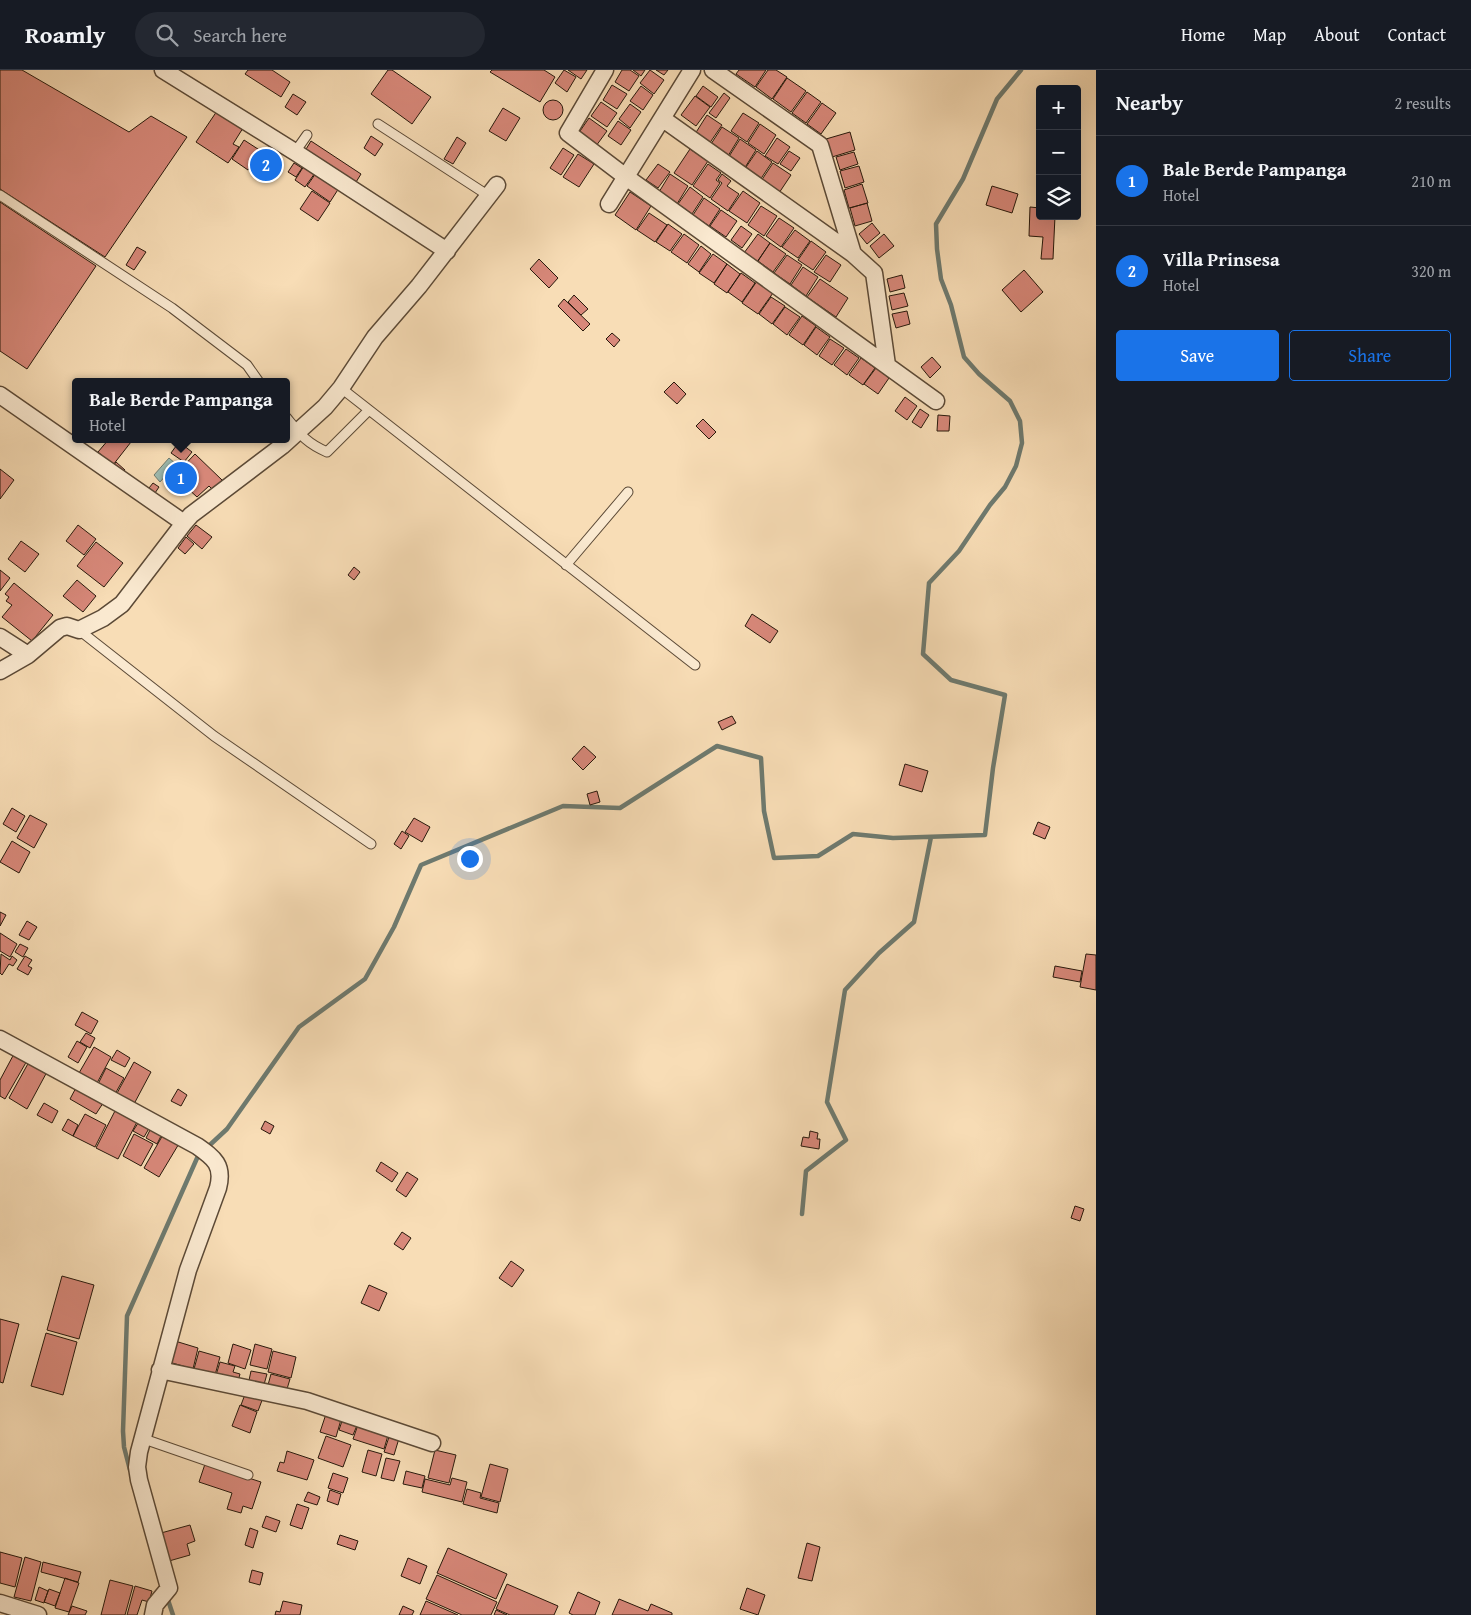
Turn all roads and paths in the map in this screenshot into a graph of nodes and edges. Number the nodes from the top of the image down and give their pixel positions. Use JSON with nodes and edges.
{"nodes":[{"id":1,"x":163,"y":70,"type":"edge"},
{"id":2,"x":605,"y":70,"type":"edge"},
{"id":3,"x":692,"y":70,"type":"edge"},
{"id":4,"x":713,"y":70,"type":"edge"},
{"id":5,"x":663,"y":119,"type":"junction"},
{"id":6,"x":378,"y":124,"type":"dead end"},
{"id":7,"x":307,"y":135,"type":"dead end"},
{"id":8,"x":295,"y":152,"type":"junction"},
{"id":9,"x":626,"y":177,"type":"junction"},
{"id":10,"x":493,"y":190,"type":"joint"},
{"id":11,"x":0,"y":195,"type":"edge"},
{"id":12,"x":609,"y":204,"type":"dead end"},
{"id":13,"x":447,"y":251,"type":"junction"},
{"id":14,"x":853,"y":254,"type":"junction"},
{"id":15,"x":887,"y":365,"type":"junction"},
{"id":16,"x":256,"y":378,"type":"edge"},
{"id":17,"x":341,"y":388,"type":"junction"},
{"id":18,"x":0,"y":395,"type":"edge"},
{"id":19,"x":936,"y":402,"type":"dead end"},
{"id":20,"x":369,"y":410,"type":"junction"},
{"id":21,"x":290,"y":422,"type":"edge"},
{"id":22,"x":298,"y":432,"type":"junction"},
{"id":23,"x":290,"y":438,"type":"edge"},
{"id":24,"x":284,"y":443,"type":"edge"},
{"id":25,"x":628,"y":492,"type":"dead end"},
{"id":26,"x":184,"y":523,"type":"junction"},
{"id":27,"x":566,"y":565,"type":"junction"},
{"id":28,"x":78,"y":630,"type":"junction"},
{"id":29,"x":0,"y":637,"type":"edge"},
{"id":30,"x":28,"y":655,"type":"junction"},
{"id":31,"x":695,"y":665,"type":"dead end"},
{"id":32,"x":0,"y":671,"type":"edge"},
{"id":33,"x":370,"y":844,"type":"dead end"},
{"id":34,"x":0,"y":1039,"type":"edge"},
{"id":35,"x":160,"y":1370,"type":"junction"},
{"id":36,"x":144,"y":1439,"type":"junction"},
{"id":37,"x":432,"y":1442,"type":"dead end"},
{"id":38,"x":248,"y":1475,"type":"dead end"},
{"id":39,"x":0,"y":1603,"type":"edge"},
{"id":40,"x":38,"y":1615,"type":"edge"},
{"id":41,"x":153,"y":1615,"type":"edge"}],
"edges":[{"from":1,"to":8,"type":"street"},
{"from":2,"to":9,"type":"street"},
{"from":3,"to":5,"type":"street"},
{"from":4,"to":14,"type":"street"},
{"from":5,"to":9,"type":"street"},
{"from":5,"to":14,"type":"street"},
{"from":6,"to":10,"type":"lane"},
{"from":7,"to":8,"type":"lane"},
{"from":8,"to":13,"type":"street"},
{"from":9,"to":12,"type":"street"},
{"from":9,"to":15,"type":"street"},
{"from":10,"to":13,"type":"street"},
{"from":11,"to":16,"type":"lane"},
{"from":13,"to":17,"type":"street"},
{"from":14,"to":15,"type":"street"},
{"from":15,"to":19,"type":"street"},
{"from":17,"to":20,"type":"lane"},
{"from":17,"to":22,"type":"street"},
{"from":18,"to":26,"type":"street"},
{"from":20,"to":22,"type":"lane"},
{"from":20,"to":27,"type":"lane"},
{"from":21,"to":22,"type":"lane"},
{"from":22,"to":23,"type":"street"},
{"from":24,"to":26,"type":"street"},
{"from":25,"to":27,"type":"lane"},
{"from":26,"to":28,"type":"street"},
{"from":27,"to":31,"type":"lane"},
{"from":28,"to":30,"type":"street"},
{"from":28,"to":33,"type":"lane"},
{"from":29,"to":30,"type":"street"},
{"from":30,"to":32,"type":"street"},
{"from":34,"to":35,"type":"street"},
{"from":35,"to":36,"type":"street"},
{"from":35,"to":37,"type":"street"},
{"from":36,"to":38,"type":"lane"},
{"from":36,"to":41,"type":"street"},
{"from":39,"to":40,"type":"street"}]}
